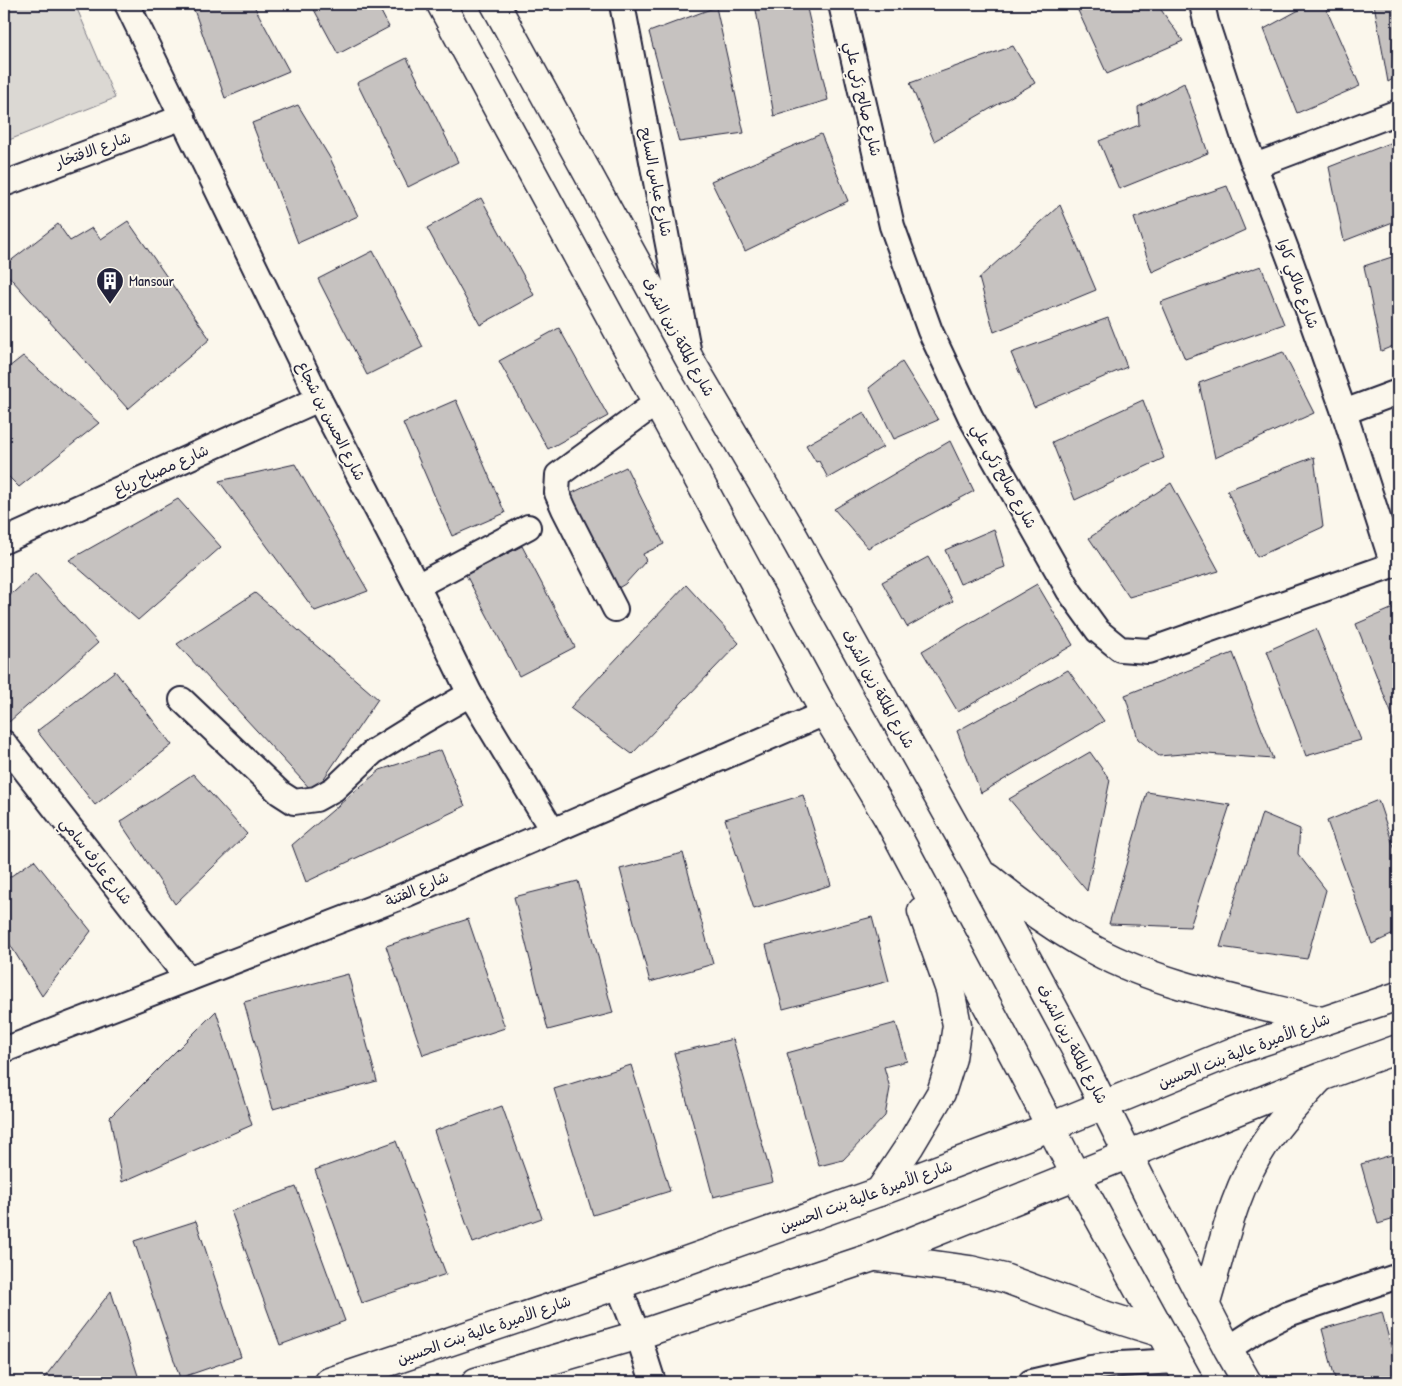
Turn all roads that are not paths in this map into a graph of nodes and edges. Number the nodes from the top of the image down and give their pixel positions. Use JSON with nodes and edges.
{"nodes":[{"id":1,"x":126,"y":4,"type":"edge"},
{"id":2,"x":441,"y":4,"type":"edge"},
{"id":3,"x":494,"y":4,"type":"edge"},
{"id":4,"x":622,"y":4,"type":"edge"},
{"id":5,"x":842,"y":4,"type":"edge"},
{"id":6,"x":1202,"y":4,"type":"edge"},
{"id":7,"x":1398,"y":112,"type":"edge"},
{"id":8,"x":183,"y":117,"type":"junction"},
{"id":9,"x":1255,"y":166,"type":"junction"},
{"id":10,"x":4,"y":184,"type":"edge"},
{"id":11,"x":690,"y":360,"type":"junction"},
{"id":12,"x":1398,"y":392,"type":"edge"},
{"id":13,"x":319,"y":398,"type":"junction"},
{"id":14,"x":656,"y":403,"type":"junction"},
{"id":15,"x":1344,"y":412,"type":"junction"},
{"id":16,"x":528,"y":527,"type":"dead end"},
{"id":17,"x":4,"y":541,"type":"edge"},
{"id":18,"x":1396,"y":564,"type":"edge"},
{"id":19,"x":417,"y":586,"type":"junction"},
{"id":20,"x":615,"y":609,"type":"dead end"},
{"id":21,"x":470,"y":694,"type":"junction"},
{"id":22,"x":182,"y":700,"type":"dead end"},
{"id":23,"x":825,"y":713,"type":"junction"},
{"id":24,"x":4,"y":744,"type":"edge"},
{"id":25,"x":888,"y":818,"type":"junction"},
{"id":26,"x":552,"y":830,"type":"junction"},
{"id":27,"x":979,"y":870,"type":"junction"},
{"id":28,"x":188,"y":979,"type":"junction"},
{"id":29,"x":1398,"y":996,"type":"edge"},
{"id":30,"x":1321,"y":1021,"type":"junction"},
{"id":31,"x":1398,"y":1048,"type":"edge"},
{"id":32,"x":4,"y":1050,"type":"edge"},
{"id":33,"x":1321,"y":1077,"type":"junction"},
{"id":34,"x":1104,"y":1105,"type":"junction"},
{"id":35,"x":1050,"y":1127,"type":"junction"},
{"id":36,"x":1129,"y":1155,"type":"junction"},
{"id":37,"x":1076,"y":1176,"type":"junction"},
{"id":38,"x":879,"y":1192,"type":"junction"},
{"id":39,"x":873,"y":1257,"type":"junction"},
{"id":40,"x":1398,"y":1276,"type":"edge"},
{"id":41,"x":618,"y":1285,"type":"junction"},
{"id":42,"x":1205,"y":1306,"type":"junction"},
{"id":43,"x":1162,"y":1333,"type":"junction"},
{"id":44,"x":638,"y":1335,"type":"junction"},
{"id":45,"x":1228,"y":1349,"type":"junction"},
{"id":46,"x":1183,"y":1371,"type":"edge"},
{"id":47,"x":329,"y":1382,"type":"edge"},
{"id":48,"x":476,"y":1382,"type":"edge"},
{"id":49,"x":653,"y":1382,"type":"edge"},
{"id":50,"x":1031,"y":1382,"type":"edge"},
{"id":51,"x":1247,"y":1382,"type":"edge"}],
"edges":[{"from":1,"to":8,"type":"street","name":"شارع الحسن بن شجاع"},
{"from":2,"to":14,"type":"main road"},
{"from":3,"to":11,"type":"main road","name":"شارع الملكة زين الشرف"},
{"from":4,"to":11,"type":"street","name":"شارع عباس السايح"},
{"from":5,"to":18,"type":"street","name":"شارع صالح زكي علي"},
{"from":6,"to":9,"type":"street","name":"شارع مالكي كاوا"},
{"from":7,"to":9,"type":"street"},
{"from":8,"to":10,"type":"street","name":"شارع الافتخار"},
{"from":8,"to":13,"type":"street","name":"شارع الحسن بن شجاع"},
{"from":9,"to":15,"type":"street","name":"شارع مالكي كاوا"},
{"from":11,"to":27,"type":"main road","name":"شارع الملكة زين الشرف"},
{"from":12,"to":15,"type":"street"},
{"from":13,"to":17,"type":"street","name":"شارع مصباح رباع"},
{"from":13,"to":19,"type":"street","name":"شارع الحسن بن شجاع"},
{"from":14,"to":20,"type":"street"},
{"from":14,"to":23,"type":"main road"},
{"from":15,"to":18,"type":"street","name":"شارع مالكي كاوا"},
{"from":16,"to":19,"type":"street"},
{"from":19,"to":21,"type":"street","name":"شارع الحسن بن شجاع"},
{"from":21,"to":22,"type":"street"},
{"from":21,"to":26,"type":"street","name":"شارع الحسن بن شجاع"},
{"from":23,"to":25,"type":"main road"},
{"from":23,"to":26,"type":"street","name":"شارع الفتنة"},
{"from":24,"to":28,"type":"street","name":"شارع عارف سامي"},
{"from":25,"to":35,"type":"main road"},
{"from":25,"to":38,"type":"main road"},
{"from":26,"to":28,"type":"street","name":"شارع الفتنة"},
{"from":27,"to":30,"type":"main road"},
{"from":27,"to":34,"type":"main road","name":"شارع الملكة زين الشرف"},
{"from":28,"to":32,"type":"street","name":"شارع الفتنة"},
{"from":29,"to":30,"type":"main road","name":"شارع الأميرة عالية بنت الحسين"},
{"from":30,"to":34,"type":"main road","name":"شارع الأميرة عالية بنت الحسين"},
{"from":31,"to":33,"type":"main road"},
{"from":33,"to":36,"type":"main road"},
{"from":33,"to":42,"type":"main road"},
{"from":34,"to":35,"type":"main road","name":"شارع الأميرة عالية بنت الحسين"},
{"from":34,"to":36,"type":"main road","name":"شارع الملكة زين الشرف"},
{"from":35,"to":37,"type":"main road"},
{"from":35,"to":38,"type":"main road","name":"شارع الأميرة عالية بنت الحسين"},
{"from":36,"to":37,"type":"main road"},
{"from":36,"to":42,"type":"main road","name":"شارع الملكة زين الشرف"},
{"from":37,"to":39,"type":"main road"},
{"from":37,"to":43,"type":"main road"},
{"from":38,"to":41,"type":"main road","name":"شارع الأميرة عالية بنت الحسين"},
{"from":39,"to":43,"type":"main road"},
{"from":39,"to":44,"type":"main road"},
{"from":40,"to":45,"type":"street"},
{"from":41,"to":44,"type":"street"},
{"from":41,"to":47,"type":"main road","name":"شارع الأميرة عالية بنت الحسين"},
{"from":42,"to":45,"type":"main road","name":"شارع الملكة زين الشرف"},
{"from":43,"to":46,"type":"main road"},
{"from":44,"to":48,"type":"main road"},
{"from":44,"to":49,"type":"street"},
{"from":45,"to":51,"type":"main road","name":"شارع الملكة زين الشرف"},
{"from":46,"to":50,"type":"street"}]}
